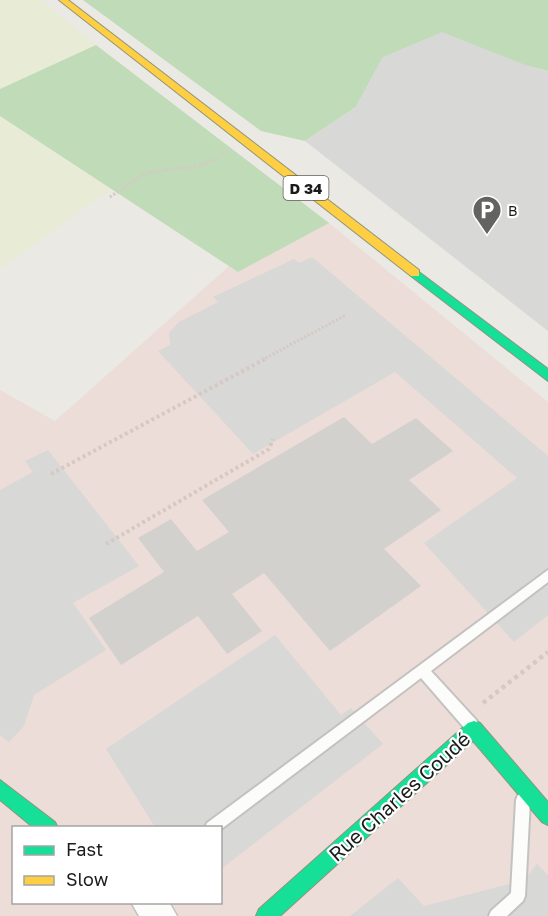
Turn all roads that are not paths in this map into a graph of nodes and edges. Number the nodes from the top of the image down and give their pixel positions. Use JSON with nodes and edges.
{"nodes":[{"id":1,"x":63,"y":0,"type":"edge"},
{"id":2,"x":548,"y":376,"type":"edge"},
{"id":3,"x":548,"y":574,"type":"edge"},
{"id":4,"x":422,"y":670,"type":"junction"},
{"id":5,"x":474,"y":729,"type":"junction"},
{"id":6,"x":524,"y":790,"type":"junction"},
{"id":7,"x":2,"y":795,"type":"edge"},
{"id":8,"x":548,"y":816,"type":"edge"},
{"id":9,"x":46,"y":826,"type":"edge"},
{"id":10,"x":215,"y":826,"type":"edge"},
{"id":11,"x":146,"y":904,"type":"edge"},
{"id":12,"x":162,"y":916,"type":"edge"},
{"id":13,"x":266,"y":916,"type":"edge"},
{"id":14,"x":496,"y":916,"type":"edge"}],
"edges":[{"from":1,"to":2,"type":"main road","number":"D 34"},
{"from":3,"to":4,"type":"lane"},
{"from":4,"to":5,"type":"lane"},
{"from":4,"to":10,"type":"lane"},
{"from":5,"to":6,"type":"main road","name":"Rue Charles Coudé"},
{"from":5,"to":13,"type":"main road","name":"Rue Charles Coudé"},
{"from":6,"to":8,"type":"main road","name":"Rue Charles Coudé"},
{"from":6,"to":14,"type":"lane"},
{"from":7,"to":9,"type":"main road"},
{"from":11,"to":12,"type":"street"}]}
